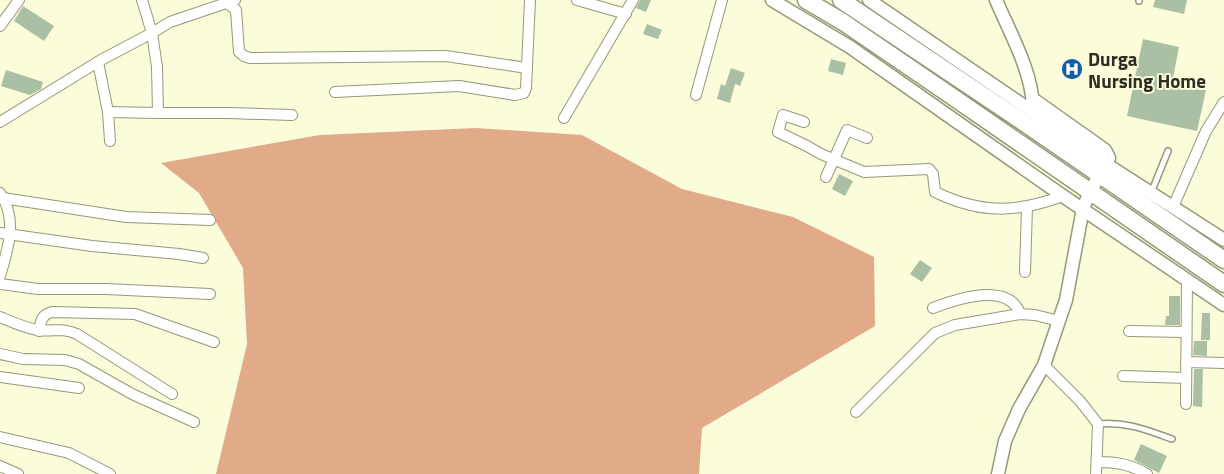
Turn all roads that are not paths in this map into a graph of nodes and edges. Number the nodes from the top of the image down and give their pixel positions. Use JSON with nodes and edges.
{"nodes":[{"id":1,"x":19,"y":0,"type":"edge"},
{"id":2,"x":142,"y":0,"type":"edge"},
{"id":3,"x":530,"y":0,"type":"edge"},
{"id":4,"x":577,"y":0,"type":"edge"},
{"id":5,"x":633,"y":0,"type":"edge"},
{"id":6,"x":722,"y":0,"type":"edge"},
{"id":7,"x":806,"y":0,"type":"edge"},
{"id":8,"x":841,"y":0,"type":"edge"},
{"id":9,"x":996,"y":0,"type":"edge"},
{"id":10,"x":230,"y":1,"type":"edge"},
{"id":11,"x":780,"y":2,"type":"edge"},
{"id":12,"x":875,"y":2,"type":"edge"},
{"id":13,"x":626,"y":14,"type":"junction"},
{"id":14,"x":0,"y":26,"type":"edge"},
{"id":15,"x":152,"y":34,"type":"junction"},
{"id":16,"x":98,"y":62,"type":"junction"},
{"id":17,"x":527,"y":68,"type":"junction"},
{"id":18,"x":335,"y":92,"type":"dead end"},
{"id":19,"x":696,"y":95,"type":"dead end"},
{"id":20,"x":1224,"y":103,"type":"edge"},
{"id":21,"x":1033,"y":106,"type":"junction"},
{"id":22,"x":108,"y":112,"type":"junction"},
{"id":23,"x":158,"y":113,"type":"junction"},
{"id":24,"x":292,"y":115,"type":"dead end"},
{"id":25,"x":564,"y":118,"type":"dead end"},
{"id":26,"x":0,"y":122,"type":"edge"},
{"id":27,"x":804,"y":122,"type":"dead end"},
{"id":28,"x":867,"y":138,"type":"dead end"},
{"id":29,"x":110,"y":141,"type":"dead end"},
{"id":30,"x":1168,"y":151,"type":"dead end"},
{"id":31,"x":834,"y":159,"type":"junction"},
{"id":32,"x":1103,"y":170,"type":"junction"},
{"id":33,"x":826,"y":176,"type":"dead end"},
{"id":34,"x":1090,"y":192,"type":"junction"},
{"id":35,"x":1151,"y":193,"type":"junction"},
{"id":36,"x":2,"y":196,"type":"edge"},
{"id":37,"x":1063,"y":196,"type":"junction"},
{"id":38,"x":1027,"y":207,"type":"junction"},
{"id":39,"x":1173,"y":207,"type":"junction"},
{"id":40,"x":1083,"y":208,"type":"junction"},
{"id":41,"x":5,"y":216,"type":"edge"},
{"id":42,"x":210,"y":220,"type":"dead end"},
{"id":43,"x":0,"y":233,"type":"edge"},
{"id":44,"x":11,"y":236,"type":"junction"},
{"id":45,"x":1224,"y":240,"type":"edge"},
{"id":46,"x":203,"y":258,"type":"dead end"},
{"id":47,"x":2,"y":260,"type":"edge"},
{"id":48,"x":1224,"y":260,"type":"edge"},
{"id":49,"x":1025,"y":272,"type":"dead end"},
{"id":50,"x":0,"y":276,"type":"edge"},
{"id":51,"x":1187,"y":279,"type":"junction"},
{"id":52,"x":0,"y":284,"type":"edge"},
{"id":53,"x":1224,"y":284,"type":"edge"},
{"id":54,"x":210,"y":294,"type":"dead end"},
{"id":55,"x":1224,"y":305,"type":"edge"},
{"id":56,"x":933,"y":308,"type":"dead end"},
{"id":57,"x":1020,"y":314,"type":"junction"},
{"id":58,"x":0,"y":317,"type":"edge"},
{"id":59,"x":1059,"y":321,"type":"junction"},
{"id":60,"x":39,"y":330,"type":"junction"},
{"id":61,"x":1129,"y":331,"type":"dead end"},
{"id":62,"x":1186,"y":332,"type":"junction"},
{"id":63,"x":214,"y":342,"type":"dead end"},
{"id":64,"x":0,"y":354,"type":"edge"},
{"id":65,"x":1186,"y":362,"type":"junction"},
{"id":66,"x":1224,"y":363,"type":"edge"},
{"id":67,"x":1044,"y":365,"type":"junction"},
{"id":68,"x":0,"y":376,"type":"edge"},
{"id":69,"x":1123,"y":376,"type":"dead end"},
{"id":70,"x":1186,"y":378,"type":"junction"},
{"id":71,"x":79,"y":388,"type":"dead end"},
{"id":72,"x":172,"y":394,"type":"dead end"},
{"id":73,"x":1186,"y":404,"type":"dead end"},
{"id":74,"x":856,"y":412,"type":"dead end"},
{"id":75,"x":194,"y":422,"type":"dead end"},
{"id":76,"x":1098,"y":424,"type":"junction"},
{"id":77,"x":0,"y":437,"type":"edge"},
{"id":78,"x":1172,"y":439,"type":"dead end"},
{"id":79,"x":1097,"y":462,"type":"junction"},
{"id":80,"x":0,"y":466,"type":"edge"},
{"id":81,"x":18,"y":474,"type":"edge"},
{"id":82,"x":110,"y":474,"type":"edge"},
{"id":83,"x":998,"y":474,"type":"edge"},
{"id":84,"x":1096,"y":474,"type":"edge"},
{"id":85,"x":1148,"y":474,"type":"edge"}],
"edges":[{"from":1,"to":14,"type":"street"},
{"from":2,"to":15,"type":"street"},
{"from":3,"to":17,"type":"street"},
{"from":4,"to":13,"type":"street"},
{"from":5,"to":13,"type":"street"},
{"from":6,"to":19,"type":"street"},
{"from":7,"to":34,"type":"main road"},
{"from":8,"to":32,"type":"main road"},
{"from":9,"to":21,"type":"street"},
{"from":10,"to":15,"type":"street"},
{"from":10,"to":17,"type":"street"},
{"from":11,"to":37,"type":"street"},
{"from":12,"to":21,"type":"street"},
{"from":13,"to":25,"type":"street"},
{"from":15,"to":16,"type":"street"},
{"from":15,"to":23,"type":"street"},
{"from":16,"to":22,"type":"street"},
{"from":16,"to":26,"type":"street"},
{"from":17,"to":18,"type":"street"},
{"from":20,"to":39,"type":"street"},
{"from":21,"to":32,"type":"street"},
{"from":22,"to":23,"type":"street"},
{"from":22,"to":29,"type":"street"},
{"from":23,"to":24,"type":"street"},
{"from":27,"to":31,"type":"street"},
{"from":28,"to":31,"type":"street"},
{"from":30,"to":35,"type":"lane"},
{"from":31,"to":33,"type":"street"},
{"from":31,"to":38,"type":"street"},
{"from":32,"to":34,"type":"street"},
{"from":32,"to":35,"type":"street"},
{"from":32,"to":48,"type":"main road"},
{"from":34,"to":40,"type":"street"},
{"from":34,"to":53,"type":"main road"},
{"from":35,"to":39,"type":"street"},
{"from":36,"to":41,"type":"street"},
{"from":36,"to":42,"type":"street"},
{"from":37,"to":38,"type":"street"},
{"from":37,"to":40,"type":"street"},
{"from":38,"to":49,"type":"street"},
{"from":39,"to":45,"type":"street"},
{"from":40,"to":51,"type":"street"},
{"from":40,"to":59,"type":"street"},
{"from":41,"to":44,"type":"street"},
{"from":43,"to":44,"type":"street"},
{"from":44,"to":46,"type":"street"},
{"from":44,"to":47,"type":"street"},
{"from":47,"to":50,"type":"street"},
{"from":51,"to":55,"type":"street"},
{"from":51,"to":62,"type":"street"},
{"from":52,"to":54,"type":"street"},
{"from":56,"to":57,"type":"street"},
{"from":57,"to":59,"type":"street"},
{"from":57,"to":74,"type":"street"},
{"from":58,"to":60,"type":"street"},
{"from":59,"to":67,"type":"street"},
{"from":60,"to":63,"type":"street"},
{"from":60,"to":72,"type":"street"},
{"from":61,"to":62,"type":"street"},
{"from":62,"to":65,"type":"street"},
{"from":64,"to":75,"type":"street"},
{"from":65,"to":66,"type":"street"},
{"from":65,"to":70,"type":"street"},
{"from":67,"to":76,"type":"street"},
{"from":67,"to":83,"type":"street"},
{"from":68,"to":71,"type":"street"},
{"from":69,"to":70,"type":"street"},
{"from":70,"to":73,"type":"street"},
{"from":76,"to":78,"type":"lane"},
{"from":76,"to":79,"type":"street"},
{"from":77,"to":82,"type":"street"},
{"from":79,"to":84,"type":"street"},
{"from":79,"to":85,"type":"street"},
{"from":80,"to":81,"type":"street"}]}
